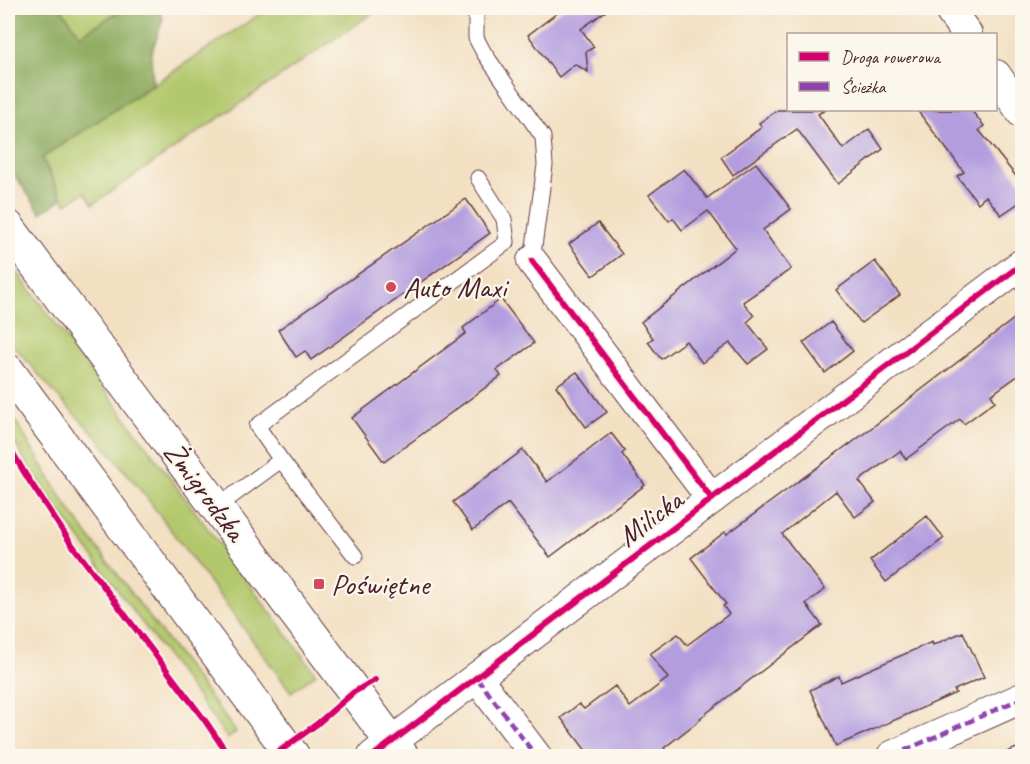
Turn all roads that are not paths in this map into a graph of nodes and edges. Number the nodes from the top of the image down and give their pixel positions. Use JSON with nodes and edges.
{"nodes":[{"id":1,"x":481,"y":8,"type":"edge"},
{"id":2,"x":950,"y":8,"type":"edge"},
{"id":3,"x":966,"y":33,"type":"edge"},
{"id":4,"x":997,"y":76,"type":"edge"},
{"id":5,"x":1023,"y":113,"type":"edge"},
{"id":6,"x":478,"y":178,"type":"dead end"},
{"id":7,"x":8,"y":227,"type":"edge"},
{"id":8,"x":532,"y":261,"type":"joint"},
{"id":9,"x":1023,"y":264,"type":"edge"},
{"id":10,"x":8,"y":371,"type":"edge"},
{"id":11,"x":281,"y":460,"type":"junction"},
{"id":12,"x":712,"y":499,"type":"junction"},
{"id":13,"x":217,"y":507,"type":"junction"},
{"id":14,"x":355,"y":556,"type":"dead end"},
{"id":15,"x":477,"y":678,"type":"junction"},
{"id":16,"x":1023,"y":698,"type":"edge"},
{"id":17,"x":389,"y":752,"type":"edge"},
{"id":18,"x":293,"y":756,"type":"edge"},
{"id":19,"x":536,"y":756,"type":"edge"},
{"id":20,"x":892,"y":756,"type":"edge"}],
"edges":[{"from":1,"to":8,"type":"lane"},
{"from":2,"to":3,"type":"street"},
{"from":4,"to":5,"type":"street"},
{"from":6,"to":11,"type":"lane"},
{"from":7,"to":13,"type":"main road","name":"Żmigrodzka"},
{"from":8,"to":12,"type":"street"},
{"from":9,"to":12,"type":"street","name":"Milicka"},
{"from":10,"to":18,"type":"main road"},
{"from":11,"to":13,"type":"lane"},
{"from":11,"to":14,"type":"lane"},
{"from":12,"to":15,"type":"street","name":"Milicka"},
{"from":13,"to":17,"type":"main road","name":"Żmigrodzka"},
{"from":15,"to":17,"type":"street","name":"Milicka"},
{"from":15,"to":19,"type":"street"},
{"from":16,"to":20,"type":"street"}]}
